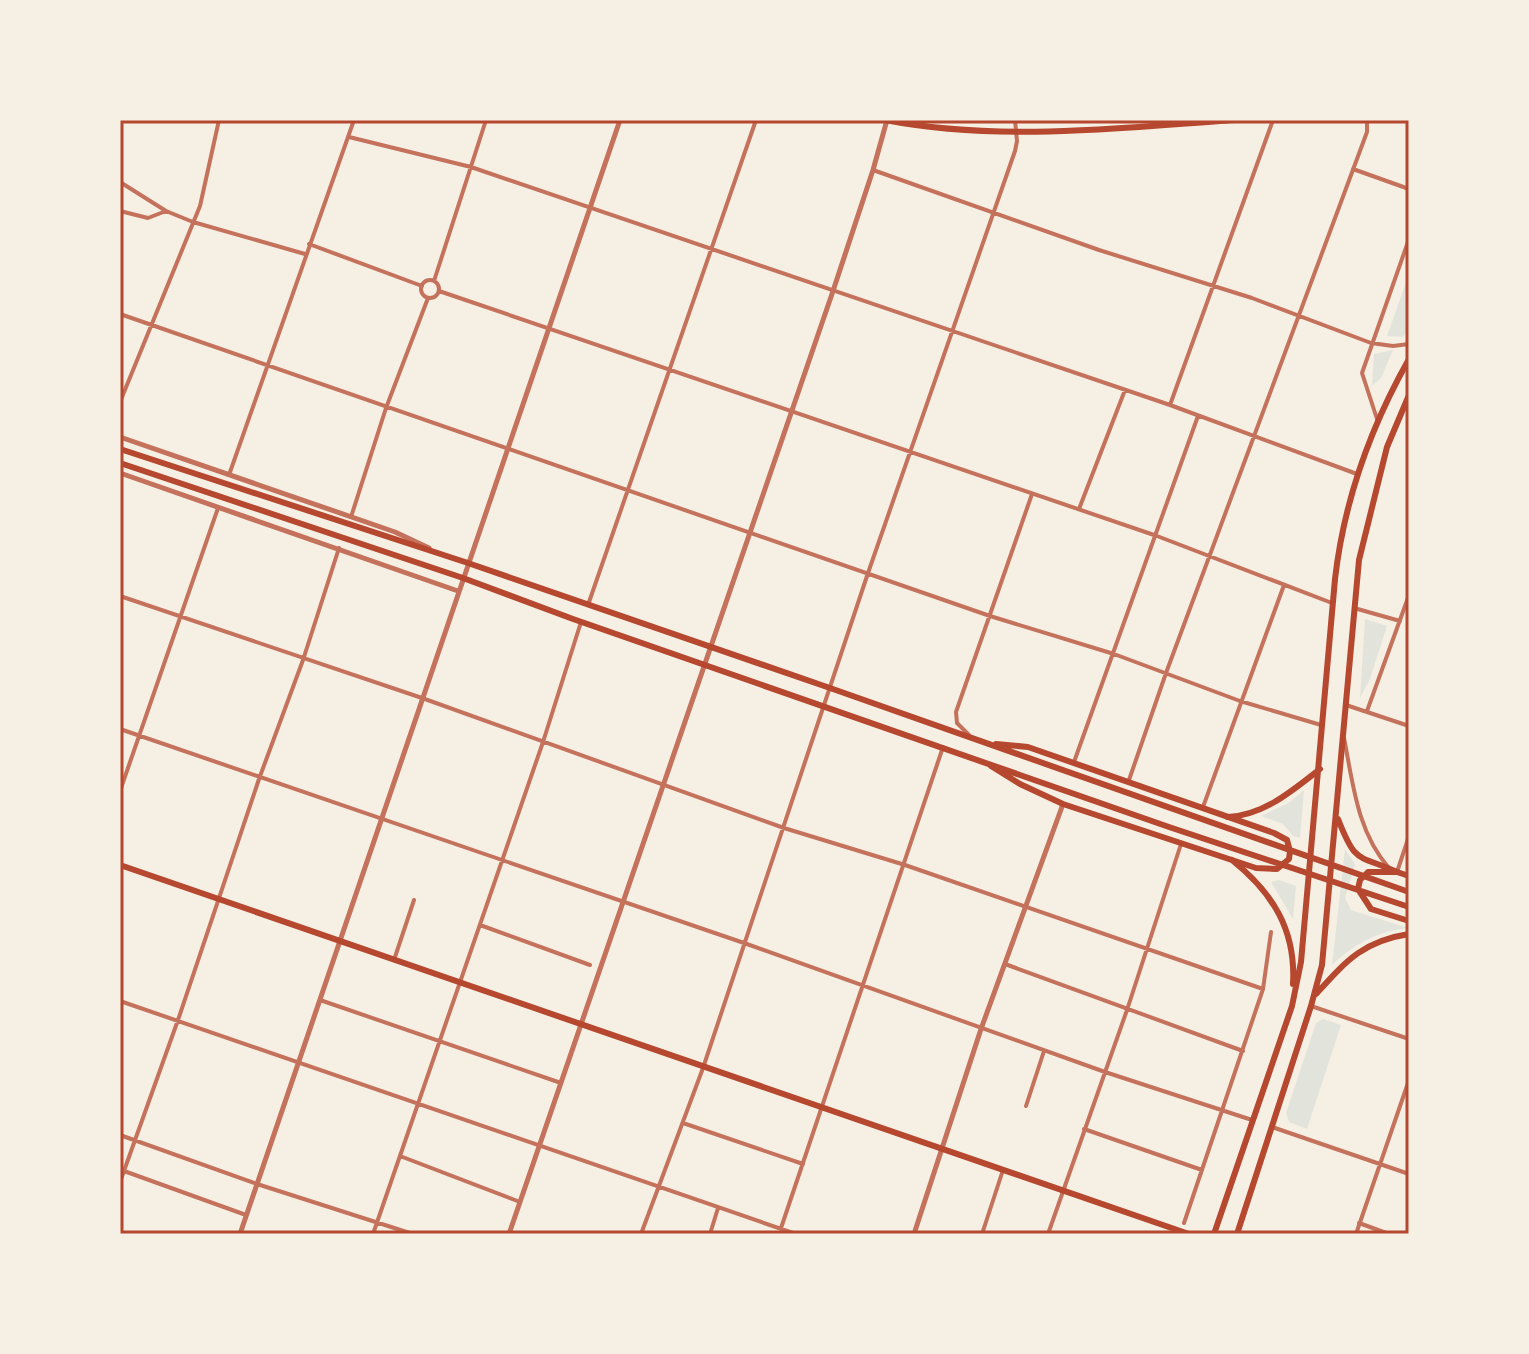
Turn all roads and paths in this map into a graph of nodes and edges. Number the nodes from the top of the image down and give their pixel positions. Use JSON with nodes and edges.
{"nodes":[{"id":1,"x":219,"y":120,"type":"edge"},
{"id":2,"x":354,"y":120,"type":"edge"},
{"id":3,"x":486,"y":120,"type":"edge"},
{"id":4,"x":620,"y":120,"type":"edge"},
{"id":5,"x":756,"y":120,"type":"edge"},
{"id":6,"x":887,"y":120,"type":"edge"},
{"id":7,"x":1015,"y":120,"type":"edge"},
{"id":8,"x":1234,"y":120,"type":"edge"},
{"id":9,"x":1273,"y":120,"type":"edge"},
{"id":10,"x":1367,"y":120,"type":"edge"},
{"id":11,"x":1016,"y":131,"type":"junction"},
{"id":12,"x":349,"y":137,"type":"junction"},
{"id":13,"x":471,"y":167,"type":"junction"},
{"id":14,"x":1353,"y":169,"type":"junction"},
{"id":15,"x":873,"y":170,"type":"junction"},
{"id":16,"x":120,"y":182,"type":"edge"},
{"id":17,"x":1409,"y":189,"type":"edge"},
{"id":18,"x":590,"y":207,"type":"junction"},
{"id":19,"x":120,"y":211,"type":"edge"},
{"id":20,"x":166,"y":211,"type":"junction"},
{"id":21,"x":994,"y":213,"type":"junction"},
{"id":22,"x":193,"y":222,"type":"junction"},
{"id":23,"x":1409,"y":239,"type":"edge"},
{"id":24,"x":309,"y":244,"type":"junction"},
{"id":25,"x":711,"y":250,"type":"junction"},
{"id":26,"x":305,"y":254,"type":"junction"},
{"id":27,"x":434,"y":281,"type":"junction"},
{"id":28,"x":1211,"y":285,"type":"junction"},
{"id":29,"x":422,"y":286,"type":"junction"},
{"id":30,"x":439,"y":291,"type":"junction"},
{"id":31,"x":833,"y":291,"type":"junction"},
{"id":32,"x":428,"y":298,"type":"junction"},
{"id":33,"x":120,"y":314,"type":"edge"},
{"id":34,"x":1298,"y":314,"type":"junction"},
{"id":35,"x":152,"y":325,"type":"junction"},
{"id":36,"x":550,"y":330,"type":"junction"},
{"id":37,"x":953,"y":331,"type":"junction"},
{"id":38,"x":1371,"y":343,"type":"junction"},
{"id":39,"x":1409,"y":344,"type":"edge"},
{"id":40,"x":1409,"y":359,"type":"edge"},
{"id":41,"x":266,"y":366,"type":"junction"},
{"id":42,"x":669,"y":370,"type":"junction"},
{"id":43,"x":1125,"y":390,"type":"junction"},
{"id":44,"x":1409,"y":395,"type":"edge"},
{"id":45,"x":120,"y":402,"type":"edge"},
{"id":46,"x":1170,"y":405,"type":"junction"},
{"id":47,"x":386,"y":408,"type":"junction"},
{"id":48,"x":791,"y":412,"type":"junction"},
{"id":49,"x":1198,"y":416,"type":"junction"},
{"id":50,"x":1378,"y":423,"type":"junction"},
{"id":51,"x":120,"y":437,"type":"edge"},
{"id":52,"x":1255,"y":437,"type":"junction"},
{"id":53,"x":120,"y":449,"type":"edge"},
{"id":54,"x":507,"y":450,"type":"junction"},
{"id":55,"x":911,"y":454,"type":"junction"},
{"id":56,"x":120,"y":463,"type":"edge"},
{"id":57,"x":120,"y":473,"type":"edge"},
{"id":58,"x":1357,"y":474,"type":"junction"},
{"id":59,"x":229,"y":475,"type":"junction"},
{"id":60,"x":627,"y":490,"type":"junction"},
{"id":61,"x":1032,"y":494,"type":"junction"},
{"id":62,"x":218,"y":508,"type":"junction"},
{"id":63,"x":1079,"y":509,"type":"junction"},
{"id":64,"x":351,"y":517,"type":"junction"},
{"id":65,"x":749,"y":531,"type":"junction"},
{"id":66,"x":1157,"y":536,"type":"junction"},
{"id":67,"x":339,"y":548,"type":"junction"},
{"id":68,"x":436,"y":553,"type":"junction"},
{"id":69,"x":1210,"y":556,"type":"junction"},
{"id":70,"x":468,"y":563,"type":"junction"},
{"id":71,"x":868,"y":573,"type":"junction"},
{"id":72,"x":463,"y":578,"type":"junction"},
{"id":73,"x":1284,"y":585,"type":"junction"},
{"id":74,"x":458,"y":591,"type":"junction"},
{"id":75,"x":1409,"y":595,"type":"edge"},
{"id":76,"x":120,"y":596,"type":"edge"},
{"id":77,"x":1333,"y":603,"type":"junction"},
{"id":78,"x":588,"y":605,"type":"junction"},
{"id":79,"x":1354,"y":608,"type":"junction"},
{"id":80,"x":990,"y":616,"type":"junction"},
{"id":81,"x":180,"y":617,"type":"junction"},
{"id":82,"x":1400,"y":621,"type":"junction"},
{"id":83,"x":581,"y":622,"type":"junction"},
{"id":84,"x":710,"y":647,"type":"junction"},
{"id":85,"x":1114,"y":654,"type":"junction"},
{"id":86,"x":303,"y":660,"type":"junction"},
{"id":87,"x":704,"y":665,"type":"junction"},
{"id":88,"x":1166,"y":673,"type":"junction"},
{"id":89,"x":830,"y":688,"type":"junction"},
{"id":90,"x":422,"y":698,"type":"junction"},
{"id":91,"x":1240,"y":701,"type":"junction"},
{"id":92,"x":1346,"y":705,"type":"junction"},
{"id":93,"x":824,"y":706,"type":"junction"},
{"id":94,"x":1367,"y":711,"type":"junction"},
{"id":95,"x":1322,"y":726,"type":"junction"},
{"id":96,"x":1409,"y":726,"type":"edge"},
{"id":97,"x":120,"y":729,"type":"edge"},
{"id":98,"x":1343,"y":733,"type":"junction"},
{"id":99,"x":139,"y":736,"type":"junction"},
{"id":100,"x":974,"y":739,"type":"junction"},
{"id":101,"x":543,"y":742,"type":"junction"},
{"id":102,"x":985,"y":743,"type":"junction"},
{"id":103,"x":943,"y":747,"type":"junction"},
{"id":104,"x":1074,"y":762,"type":"junction"},
{"id":105,"x":989,"y":764,"type":"junction"},
{"id":106,"x":1320,"y":769,"type":"junction"},
{"id":107,"x":259,"y":779,"type":"junction"},
{"id":108,"x":1129,"y":780,"type":"junction"},
{"id":109,"x":663,"y":786,"type":"junction"},
{"id":110,"x":120,"y":791,"type":"edge"},
{"id":111,"x":1063,"y":804,"type":"junction"},
{"id":112,"x":1203,"y":807,"type":"junction"},
{"id":113,"x":1337,"y":815,"type":"junction"},
{"id":114,"x":1228,"y":817,"type":"junction"},
{"id":115,"x":380,"y":820,"type":"junction"},
{"id":116,"x":784,"y":828,"type":"junction"},
{"id":117,"x":1409,"y":836,"type":"edge"},
{"id":118,"x":1181,"y":844,"type":"junction"},
{"id":119,"x":502,"y":860,"type":"junction"},
{"id":120,"x":1232,"y":860,"type":"junction"},
{"id":121,"x":120,"y":865,"type":"edge"},
{"id":122,"x":905,"y":865,"type":"junction"},
{"id":123,"x":1394,"y":871,"type":"junction"},
{"id":124,"x":1409,"y":876,"type":"edge"},
{"id":125,"x":1409,"y":892,"type":"edge"},
{"id":126,"x":219,"y":899,"type":"junction"},
{"id":127,"x":414,"y":900,"type":"dead end"},
{"id":128,"x":623,"y":903,"type":"junction"},
{"id":129,"x":1026,"y":907,"type":"junction"},
{"id":130,"x":1409,"y":907,"type":"edge"},
{"id":131,"x":1409,"y":921,"type":"edge"},
{"id":132,"x":480,"y":925,"type":"junction"},
{"id":133,"x":1271,"y":932,"type":"dead end"},
{"id":134,"x":1409,"y":934,"type":"edge"},
{"id":135,"x":340,"y":941,"type":"junction"},
{"id":136,"x":744,"y":943,"type":"junction"},
{"id":137,"x":1147,"y":950,"type":"junction"},
{"id":138,"x":394,"y":960,"type":"junction"},
{"id":139,"x":1004,"y":964,"type":"junction"},
{"id":140,"x":590,"y":965,"type":"dead end"},
{"id":141,"x":460,"y":984,"type":"junction"},
{"id":142,"x":862,"y":986,"type":"junction"},
{"id":143,"x":1263,"y":989,"type":"junction"},
{"id":144,"x":1314,"y":997,"type":"junction"},
{"id":145,"x":320,"y":1000,"type":"junction"},
{"id":146,"x":120,"y":1001,"type":"edge"},
{"id":147,"x":1292,"y":1006,"type":"junction"},
{"id":148,"x":1311,"y":1006,"type":"junction"},
{"id":149,"x":1127,"y":1010,"type":"junction"},
{"id":150,"x":178,"y":1020,"type":"junction"},
{"id":151,"x":581,"y":1026,"type":"junction"},
{"id":152,"x":981,"y":1029,"type":"junction"},
{"id":153,"x":1409,"y":1039,"type":"edge"},
{"id":154,"x":440,"y":1043,"type":"junction"},
{"id":155,"x":1044,"y":1051,"type":"junction"},
{"id":156,"x":1243,"y":1051,"type":"junction"},
{"id":157,"x":299,"y":1062,"type":"junction"},
{"id":158,"x":703,"y":1068,"type":"junction"},
{"id":159,"x":1105,"y":1072,"type":"junction"},
{"id":160,"x":1409,"y":1080,"type":"edge"},
{"id":161,"x":561,"y":1083,"type":"junction"},
{"id":162,"x":419,"y":1104,"type":"junction"},
{"id":163,"x":1026,"y":1106,"type":"dead end"},
{"id":164,"x":822,"y":1109,"type":"junction"},
{"id":165,"x":1222,"y":1111,"type":"junction"},
{"id":166,"x":1252,"y":1120,"type":"junction"},
{"id":167,"x":683,"y":1123,"type":"junction"},
{"id":168,"x":1270,"y":1126,"type":"junction"},
{"id":169,"x":1084,"y":1129,"type":"junction"},
{"id":170,"x":120,"y":1135,"type":"edge"},
{"id":171,"x":134,"y":1140,"type":"junction"},
{"id":172,"x":539,"y":1147,"type":"junction"},
{"id":173,"x":943,"y":1150,"type":"junction"},
{"id":174,"x":400,"y":1156,"type":"junction"},
{"id":175,"x":803,"y":1164,"type":"junction"},
{"id":176,"x":1379,"y":1164,"type":"junction"},
{"id":177,"x":124,"y":1170,"type":"junction"},
{"id":178,"x":1003,"y":1170,"type":"junction"},
{"id":179,"x":1202,"y":1170,"type":"junction"},
{"id":180,"x":1409,"y":1174,"type":"edge"},
{"id":181,"x":120,"y":1182,"type":"edge"},
{"id":182,"x":257,"y":1184,"type":"junction"},
{"id":183,"x":657,"y":1187,"type":"junction"},
{"id":184,"x":1063,"y":1190,"type":"junction"},
{"id":185,"x":520,"y":1202,"type":"junction"},
{"id":186,"x":718,"y":1208,"type":"junction"},
{"id":187,"x":246,"y":1215,"type":"junction"},
{"id":188,"x":377,"y":1222,"type":"junction"},
{"id":189,"x":1184,"y":1223,"type":"dead end"},
{"id":190,"x":1359,"y":1223,"type":"junction"},
{"id":191,"x":780,"y":1232,"type":"edge"},
{"id":192,"x":240,"y":1234,"type":"edge"},
{"id":193,"x":373,"y":1234,"type":"edge"},
{"id":194,"x":413,"y":1234,"type":"edge"},
{"id":195,"x":509,"y":1234,"type":"edge"},
{"id":196,"x":641,"y":1234,"type":"edge"},
{"id":197,"x":710,"y":1234,"type":"edge"},
{"id":198,"x":796,"y":1234,"type":"edge"},
{"id":199,"x":914,"y":1234,"type":"edge"},
{"id":200,"x":982,"y":1234,"type":"edge"},
{"id":201,"x":1048,"y":1234,"type":"edge"},
{"id":202,"x":1189,"y":1234,"type":"edge"},
{"id":203,"x":1214,"y":1234,"type":"edge"},
{"id":204,"x":1237,"y":1234,"type":"edge"},
{"id":205,"x":1356,"y":1234,"type":"edge"},
{"id":206,"x":1389,"y":1234,"type":"edge"}],
"edges":[{"from":1,"to":22,"type":"street"},
{"from":2,"to":12,"type":"street"},
{"from":3,"to":13,"type":"street"},
{"from":4,"to":18,"type":"street"},
{"from":5,"to":25,"type":"street"},
{"from":6,"to":11,"type":"main road"},
{"from":6,"to":15,"type":"street"},
{"from":7,"to":11,"type":"street"},
{"from":8,"to":11,"type":"main road"},
{"from":9,"to":28,"type":"street"},
{"from":10,"to":14,"type":"street"},
{"from":11,"to":21,"type":"street"},
{"from":12,"to":13,"type":"street"},
{"from":12,"to":24,"type":"street"},
{"from":13,"to":18,"type":"street"},
{"from":13,"to":27,"type":"street"},
{"from":14,"to":17,"type":"street"},
{"from":14,"to":34,"type":"street"},
{"from":15,"to":21,"type":"street"},
{"from":15,"to":31,"type":"street"},
{"from":16,"to":20,"type":"street"},
{"from":18,"to":25,"type":"street"},
{"from":18,"to":36,"type":"street"},
{"from":19,"to":20,"type":"street"},
{"from":20,"to":22,"type":"street"},
{"from":21,"to":28,"type":"street"},
{"from":21,"to":37,"type":"street"},
{"from":22,"to":26,"type":"street"},
{"from":22,"to":35,"type":"street"},
{"from":23,"to":38,"type":"street"},
{"from":24,"to":26,"type":"street"},
{"from":24,"to":29,"type":"street"},
{"from":25,"to":31,"type":"street"},
{"from":25,"to":42,"type":"street"},
{"from":26,"to":41,"type":"street"},
{"from":27,"to":29,"type":"street"},
{"from":27,"to":30,"type":"street"},
{"from":28,"to":34,"type":"street"},
{"from":28,"to":46,"type":"street"},
{"from":29,"to":32,"type":"street"},
{"from":30,"to":32,"type":"street"},
{"from":30,"to":36,"type":"street"},
{"from":31,"to":37,"type":"street"},
{"from":31,"to":48,"type":"street"},
{"from":32,"to":47,"type":"street"},
{"from":33,"to":35,"type":"street"},
{"from":34,"to":38,"type":"street"},
{"from":34,"to":52,"type":"street"},
{"from":35,"to":41,"type":"street"},
{"from":35,"to":45,"type":"street"},
{"from":36,"to":42,"type":"street"},
{"from":36,"to":54,"type":"street"},
{"from":37,"to":43,"type":"street"},
{"from":37,"to":55,"type":"street"},
{"from":38,"to":39,"type":"street"},
{"from":38,"to":50,"type":"street"},
{"from":40,"to":50,"type":"main road"},
{"from":41,"to":47,"type":"street"},
{"from":41,"to":59,"type":"street"},
{"from":42,"to":48,"type":"street"},
{"from":42,"to":60,"type":"street"},
{"from":43,"to":46,"type":"street"},
{"from":43,"to":63,"type":"street"},
{"from":44,"to":79,"type":"main road"},
{"from":46,"to":49,"type":"street"},
{"from":47,"to":54,"type":"street"},
{"from":47,"to":64,"type":"street"},
{"from":48,"to":55,"type":"street"},
{"from":48,"to":65,"type":"street"},
{"from":49,"to":52,"type":"street"},
{"from":49,"to":66,"type":"street"},
{"from":50,"to":58,"type":"main road"},
{"from":51,"to":59,"type":"street"},
{"from":52,"to":58,"type":"street"},
{"from":52,"to":69,"type":"street"},
{"from":53,"to":68,"type":"main road"},
{"from":54,"to":60,"type":"street"},
{"from":54,"to":70,"type":"street"},
{"from":55,"to":61,"type":"street"},
{"from":55,"to":71,"type":"street"},
{"from":56,"to":72,"type":"main road"},
{"from":57,"to":62,"type":"street"},
{"from":58,"to":77,"type":"main road"},
{"from":59,"to":64,"type":"street"},
{"from":60,"to":65,"type":"street"},
{"from":60,"to":78,"type":"street"},
{"from":61,"to":63,"type":"street"},
{"from":61,"to":80,"type":"street"},
{"from":62,"to":67,"type":"street"},
{"from":62,"to":81,"type":"street"},
{"from":63,"to":66,"type":"street"},
{"from":64,"to":68,"type":"street"},
{"from":65,"to":71,"type":"street"},
{"from":65,"to":84,"type":"street"},
{"from":66,"to":69,"type":"street"},
{"from":66,"to":85,"type":"street"},
{"from":67,"to":74,"type":"street"},
{"from":67,"to":86,"type":"street"},
{"from":68,"to":70,"type":"main road"},
{"from":69,"to":73,"type":"street"},
{"from":69,"to":88,"type":"street"},
{"from":70,"to":72,"type":"street"},
{"from":70,"to":78,"type":"main road"},
{"from":71,"to":80,"type":"street"},
{"from":71,"to":89,"type":"street"},
{"from":72,"to":74,"type":"street"},
{"from":72,"to":83,"type":"main road"},
{"from":73,"to":77,"type":"street"},
{"from":73,"to":91,"type":"street"},
{"from":74,"to":90,"type":"street"},
{"from":75,"to":82,"type":"street"},
{"from":76,"to":81,"type":"street"},
{"from":77,"to":95,"type":"main road"},
{"from":78,"to":84,"type":"main road"},
{"from":79,"to":82,"type":"street"},
{"from":79,"to":92,"type":"main road"},
{"from":80,"to":85,"type":"street"},
{"from":80,"to":100,"type":"street"},
{"from":81,"to":86,"type":"street"},
{"from":81,"to":99,"type":"street"},
{"from":82,"to":94,"type":"street"},
{"from":83,"to":87,"type":"main road"},
{"from":83,"to":101,"type":"street"},
{"from":84,"to":87,"type":"street"},
{"from":84,"to":89,"type":"main road"},
{"from":85,"to":88,"type":"street"},
{"from":85,"to":104,"type":"street"},
{"from":86,"to":90,"type":"street"},
{"from":86,"to":107,"type":"street"},
{"from":87,"to":93,"type":"main road"},
{"from":87,"to":109,"type":"street"},
{"from":88,"to":91,"type":"street"},
{"from":88,"to":108,"type":"street"},
{"from":89,"to":93,"type":"street"},
{"from":89,"to":100,"type":"main road"},
{"from":90,"to":101,"type":"street"},
{"from":90,"to":115,"type":"street"},
{"from":91,"to":95,"type":"street"},
{"from":91,"to":112,"type":"street"},
{"from":92,"to":94,"type":"street"},
{"from":92,"to":98,"type":"main road"},
{"from":93,"to":103,"type":"main road"},
{"from":93,"to":116,"type":"street"},
{"from":94,"to":96,"type":"street"},
{"from":95,"to":106,"type":"main road"},
{"from":97,"to":99,"type":"street"},
{"from":98,"to":113,"type":"main road"},
{"from":98,"to":123,"type":"street"},
{"from":99,"to":107,"type":"street"},
{"from":99,"to":110,"type":"street"},
{"from":100,"to":102,"type":"main road"},
{"from":101,"to":109,"type":"street"},
{"from":101,"to":119,"type":"street"},
{"from":102,"to":104,"type":"main road"},
{"from":102,"to":125,"type":"main road"},
{"from":103,"to":105,"type":"main road"},
{"from":103,"to":122,"type":"street"},
{"from":104,"to":108,"type":"main road"},
{"from":105,"to":111,"type":"main road"},
{"from":105,"to":130,"type":"main road"},
{"from":106,"to":114,"type":"main road"},
{"from":106,"to":147,"type":"main road"},
{"from":107,"to":115,"type":"street"},
{"from":107,"to":126,"type":"street"},
{"from":108,"to":112,"type":"main road"},
{"from":109,"to":116,"type":"street"},
{"from":109,"to":128,"type":"street"},
{"from":111,"to":118,"type":"main road"},
{"from":111,"to":129,"type":"street"},
{"from":112,"to":114,"type":"main road"},
{"from":113,"to":123,"type":"main road"},
{"from":113,"to":144,"type":"main road"},
{"from":114,"to":120,"type":"main road"},
{"from":115,"to":119,"type":"street"},
{"from":115,"to":135,"type":"street"},
{"from":116,"to":122,"type":"street"},
{"from":116,"to":136,"type":"street"},
{"from":117,"to":123,"type":"street"},
{"from":118,"to":120,"type":"main road"},
{"from":118,"to":137,"type":"street"},
{"from":119,"to":128,"type":"street"},
{"from":119,"to":132,"type":"street"},
{"from":120,"to":147,"type":"main road"},
{"from":121,"to":126,"type":"main road"},
{"from":122,"to":129,"type":"street"},
{"from":122,"to":142,"type":"street"},
{"from":123,"to":124,"type":"main road"},
{"from":123,"to":131,"type":"main road"},
{"from":126,"to":135,"type":"main road"},
{"from":126,"to":150,"type":"street"},
{"from":127,"to":138,"type":"street"},
{"from":128,"to":136,"type":"street"},
{"from":128,"to":151,"type":"street"},
{"from":129,"to":137,"type":"street"},
{"from":129,"to":139,"type":"street"},
{"from":132,"to":140,"type":"street"},
{"from":132,"to":141,"type":"street"},
{"from":133,"to":143,"type":"street"},
{"from":134,"to":144,"type":"main road"},
{"from":135,"to":138,"type":"main road"},
{"from":135,"to":145,"type":"street"},
{"from":136,"to":142,"type":"street"},
{"from":136,"to":158,"type":"street"},
{"from":137,"to":143,"type":"street"},
{"from":137,"to":149,"type":"street"},
{"from":138,"to":141,"type":"main road"},
{"from":139,"to":149,"type":"street"},
{"from":139,"to":152,"type":"street"},
{"from":141,"to":151,"type":"main road"},
{"from":141,"to":154,"type":"street"},
{"from":142,"to":152,"type":"street"},
{"from":142,"to":164,"type":"street"},
{"from":143,"to":156,"type":"street"},
{"from":144,"to":148,"type":"main road"},
{"from":145,"to":154,"type":"street"},
{"from":145,"to":157,"type":"street"},
{"from":146,"to":150,"type":"street"},
{"from":147,"to":166,"type":"main road"},
{"from":148,"to":153,"type":"street"},
{"from":148,"to":168,"type":"main road"},
{"from":149,"to":156,"type":"street"},
{"from":149,"to":159,"type":"street"},
{"from":150,"to":157,"type":"street"},
{"from":150,"to":171,"type":"street"},
{"from":151,"to":158,"type":"main road"},
{"from":151,"to":161,"type":"street"},
{"from":152,"to":155,"type":"street"},
{"from":152,"to":173,"type":"street"},
{"from":154,"to":161,"type":"street"},
{"from":154,"to":162,"type":"street"},
{"from":155,"to":159,"type":"street"},
{"from":155,"to":163,"type":"street"},
{"from":156,"to":165,"type":"street"},
{"from":157,"to":162,"type":"street"},
{"from":157,"to":182,"type":"street"},
{"from":158,"to":164,"type":"main road"},
{"from":158,"to":167,"type":"street"},
{"from":159,"to":165,"type":"street"},
{"from":159,"to":169,"type":"street"},
{"from":160,"to":176,"type":"street"},
{"from":161,"to":172,"type":"street"},
{"from":162,"to":172,"type":"street"},
{"from":162,"to":174,"type":"street"},
{"from":164,"to":173,"type":"main road"},
{"from":164,"to":175,"type":"street"},
{"from":165,"to":166,"type":"street"},
{"from":165,"to":179,"type":"street"},
{"from":166,"to":203,"type":"main road"},
{"from":167,"to":175,"type":"street"},
{"from":167,"to":183,"type":"street"},
{"from":168,"to":176,"type":"street"},
{"from":168,"to":204,"type":"main road"},
{"from":169,"to":179,"type":"street"},
{"from":169,"to":184,"type":"street"},
{"from":170,"to":171,"type":"street"},
{"from":171,"to":177,"type":"street"},
{"from":171,"to":182,"type":"street"},
{"from":172,"to":183,"type":"street"},
{"from":172,"to":185,"type":"street"},
{"from":173,"to":178,"type":"main road"},
{"from":173,"to":199,"type":"street"},
{"from":174,"to":185,"type":"street"},
{"from":174,"to":188,"type":"street"},
{"from":175,"to":191,"type":"street"},
{"from":176,"to":180,"type":"street"},
{"from":176,"to":190,"type":"street"},
{"from":177,"to":181,"type":"street"},
{"from":177,"to":187,"type":"street"},
{"from":178,"to":184,"type":"main road"},
{"from":178,"to":200,"type":"street"},
{"from":179,"to":189,"type":"street"},
{"from":182,"to":187,"type":"street"},
{"from":182,"to":188,"type":"street"},
{"from":183,"to":186,"type":"street"},
{"from":183,"to":196,"type":"street"},
{"from":184,"to":201,"type":"street"},
{"from":184,"to":202,"type":"main road"},
{"from":185,"to":195,"type":"street"},
{"from":186,"to":191,"type":"street"},
{"from":186,"to":197,"type":"street"},
{"from":187,"to":192,"type":"street"},
{"from":188,"to":193,"type":"street"},
{"from":188,"to":194,"type":"street"},
{"from":190,"to":205,"type":"street"},
{"from":190,"to":206,"type":"street"},
{"from":191,"to":198,"type":"street"}]}
